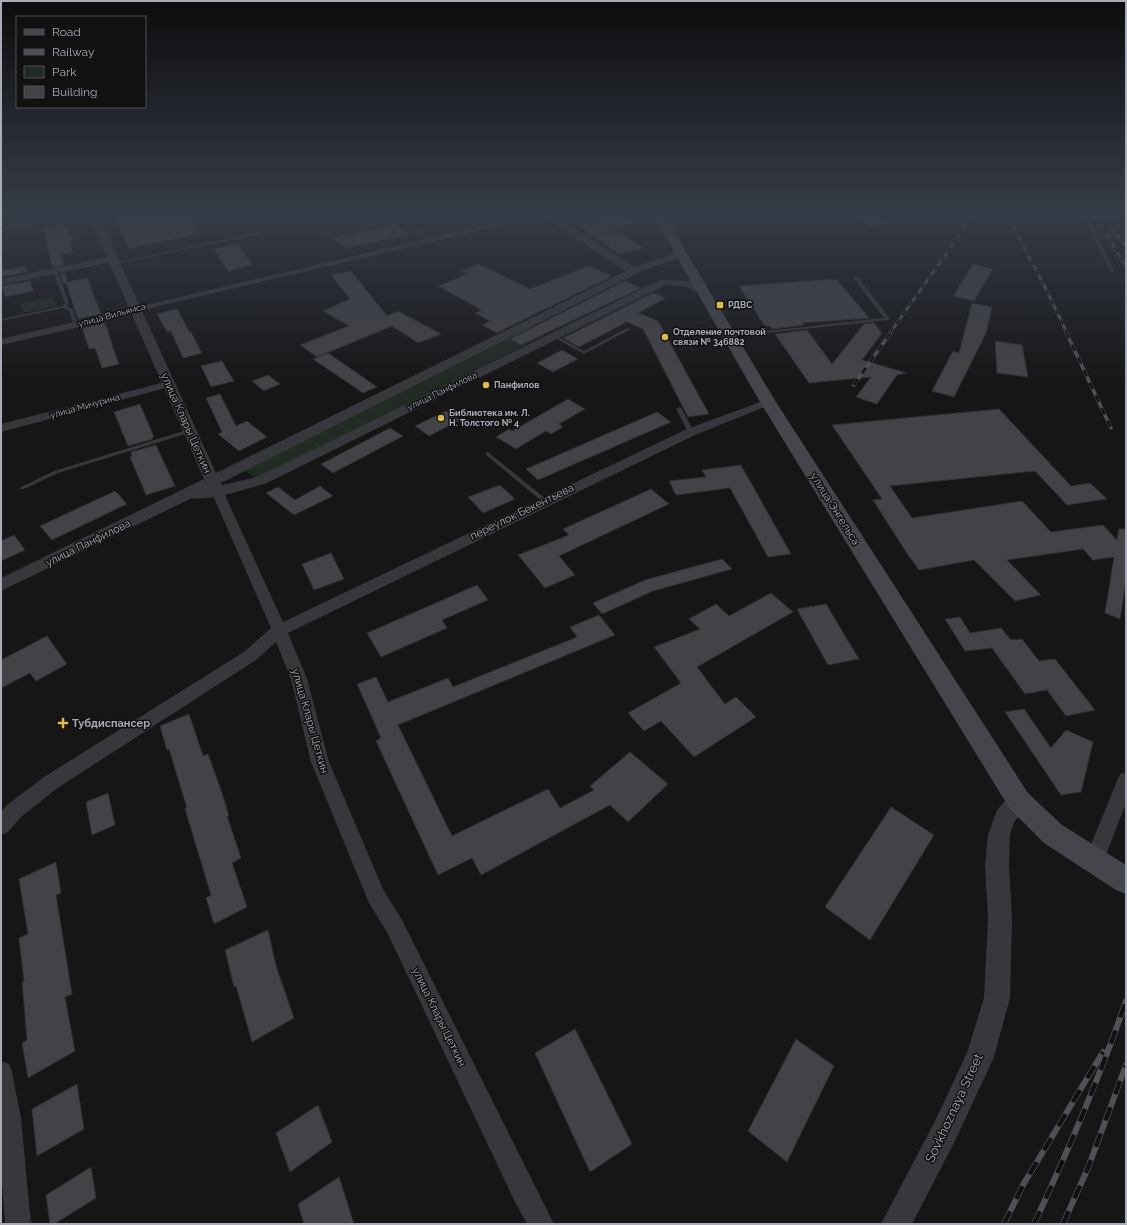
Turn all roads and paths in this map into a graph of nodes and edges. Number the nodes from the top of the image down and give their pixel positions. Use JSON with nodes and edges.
{"nodes":[{"id":1,"x":66,"y":269,"type":"edge"},
{"id":2,"x":118,"y":269,"type":"edge"},
{"id":3,"x":302,"y":269,"type":"edge"},
{"id":4,"x":639,"y":269,"type":"joint"},
{"id":5,"x":663,"y":269,"type":"edge"},
{"id":6,"x":690,"y":270,"type":"joint"},
{"id":7,"x":55,"y":271,"type":"junction"},
{"id":8,"x":669,"y":275,"type":"junction"},
{"id":9,"x":856,"y":278,"type":"dead end"},
{"id":10,"x":1,"y":282,"type":"edge"},
{"id":11,"x":704,"y":292,"type":"junction"},
{"id":12,"x":64,"y":308,"type":"junction"},
{"id":13,"x":135,"y":310,"type":"junction"},
{"id":14,"x":1,"y":320,"type":"edge"},
{"id":15,"x":76,"y":325,"type":"junction"},
{"id":16,"x":629,"y":330,"type":"dead end"},
{"id":17,"x":553,"y":336,"type":"junction"},
{"id":18,"x":729,"y":336,"type":"junction"},
{"id":19,"x":1,"y":342,"type":"edge"},
{"id":20,"x":169,"y":384,"type":"junction"},
{"id":21,"x":768,"y":402,"type":"junction"},
{"id":22,"x":679,"y":409,"type":"dead end"},
{"id":23,"x":1,"y":428,"type":"edge"},
{"id":24,"x":190,"y":431,"type":"junction"},
{"id":25,"x":692,"y":432,"type":"junction"},
{"id":26,"x":488,"y":454,"type":"dead end"},
{"id":27,"x":214,"y":486,"type":"junction"},
{"id":28,"x":22,"y":488,"type":"dead end"},
{"id":29,"x":544,"y":501,"type":"junction"},
{"id":30,"x":1,"y":585,"type":"edge"},
{"id":31,"x":280,"y":630,"type":"junction"},
{"id":32,"x":1126,"y":780,"type":"edge"},
{"id":33,"x":1019,"y":801,"type":"junction"},
{"id":34,"x":1,"y":826,"type":"edge"},
{"id":35,"x":1094,"y":861,"type":"junction"},
{"id":36,"x":1126,"y":881,"type":"edge"},
{"id":37,"x":1,"y":1072,"type":"edge"},
{"id":38,"x":18,"y":1224,"type":"edge"},
{"id":39,"x":541,"y":1224,"type":"edge"},
{"id":40,"x":896,"y":1224,"type":"edge"}],
"edges":[{"from":1,"to":7,"type":"street"},
{"from":2,"to":13,"type":"street","name":"улица Клары Цеткин"},
{"from":3,"to":13,"type":"street","name":"улица Вильямса"},
{"from":4,"to":8,"type":"street"},
{"from":4,"to":27,"type":"street","name":"улица Панфилова"},
{"from":5,"to":8,"type":"street"},
{"from":6,"to":8,"type":"street","name":"улица Панфилова"},
{"from":6,"to":11,"type":"main road","name":"улица Энгельса"},
{"from":7,"to":10,"type":"street"},
{"from":7,"to":12,"type":"lane"},
{"from":8,"to":11,"type":"street"},
{"from":8,"to":17,"type":"street","name":"улица Панфилова"},
{"from":9,"to":18,"type":"lane"},
{"from":11,"to":18,"type":"main road","name":"улица Энгельса"},
{"from":12,"to":14,"type":"lane"},
{"from":12,"to":15,"type":"lane"},
{"from":13,"to":15,"type":"street","name":"улица Вильямса"},
{"from":13,"to":20,"type":"street","name":"улица Клары Цеткин"},
{"from":15,"to":19,"type":"street","name":"улица Вильямса"},
{"from":16,"to":17,"type":"lane"},
{"from":17,"to":27,"type":"street","name":"улица Панфилова"},
{"from":18,"to":21,"type":"main road","name":"улица Энгельса"},
{"from":20,"to":23,"type":"street","name":"улица Мичурина"},
{"from":20,"to":24,"type":"street","name":"улица Клары Цеткин"},
{"from":21,"to":25,"type":"street","name":"переулок Бекентьева"},
{"from":21,"to":33,"type":"main road","name":"улица Энгельса"},
{"from":22,"to":25,"type":"lane"},
{"from":24,"to":27,"type":"street","name":"улица Клары Цеткин"},
{"from":24,"to":28,"type":"lane"},
{"from":25,"to":29,"type":"street","name":"переулок Бекентьева"},
{"from":26,"to":29,"type":"lane"},
{"from":27,"to":30,"type":"street","name":"улица Панфилова"},
{"from":27,"to":31,"type":"street","name":"улица Клары Цеткин"},
{"from":29,"to":31,"type":"street","name":"переулок Бекентьева"},
{"from":31,"to":34,"type":"street","name":"переулок Бекентьева"},
{"from":31,"to":39,"type":"street","name":"улица Клары Цеткин"},
{"from":32,"to":35,"type":"street"},
{"from":33,"to":35,"type":"main road","name":"улица Энгельса"},
{"from":33,"to":40,"type":"street","name":"Sovkhoznaya Street"},
{"from":35,"to":36,"type":"main road","name":"улица Энгельса"},
{"from":37,"to":38,"type":"street"}]}
